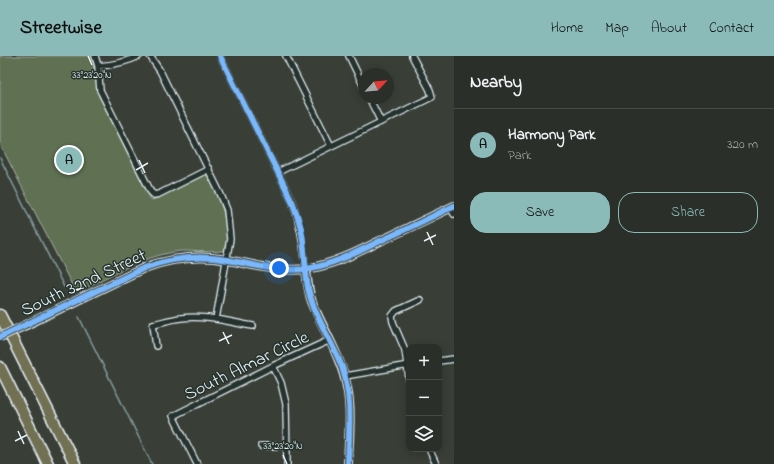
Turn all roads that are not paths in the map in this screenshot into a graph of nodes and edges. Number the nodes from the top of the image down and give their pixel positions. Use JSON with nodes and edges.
{"nodes":[{"id":1,"x":95,"y":56,"type":"edge"},
{"id":2,"x":138,"y":56,"type":"edge"},
{"id":3,"x":150,"y":56,"type":"edge"},
{"id":4,"x":220,"y":56,"type":"edge"},
{"id":5,"x":286,"y":56,"type":"edge"},
{"id":6,"x":349,"y":56,"type":"edge"},
{"id":7,"x":412,"y":56,"type":"edge"},
{"id":8,"x":98,"y":66,"type":"junction"},
{"id":9,"x":358,"y":75,"type":"edge"},
{"id":10,"x":373,"y":104,"type":"edge"},
{"id":11,"x":381,"y":122,"type":"junction"},
{"id":12,"x":331,"y":146,"type":"junction"},
{"id":13,"x":209,"y":169,"type":"junction"},
{"id":14,"x":278,"y":172,"type":"junction"},
{"id":15,"x":453,"y":209,"type":"edge"},
{"id":16,"x":227,"y":260,"type":"junction"},
{"id":17,"x":306,"y":269,"type":"junction"},
{"id":18,"x":420,"y":300,"type":"dead end"},
{"id":19,"x":0,"y":316,"type":"edge"},
{"id":20,"x":216,"y":319,"type":"junction"},
{"id":21,"x":253,"y":326,"type":"dead end"},
{"id":22,"x":0,"y":337,"type":"edge"},
{"id":23,"x":330,"y":340,"type":"junction"},
{"id":24,"x":156,"y":346,"type":"dead end"},
{"id":25,"x":406,"y":357,"type":"edge"},
{"id":26,"x":454,"y":359,"type":"edge"},
{"id":27,"x":442,"y":361,"type":"edge"},
{"id":28,"x":406,"y":365,"type":"edge"},
{"id":29,"x":273,"y":366,"type":"junction"},
{"id":30,"x":0,"y":368,"type":"edge"},
{"id":31,"x":345,"y":376,"type":"junction"},
{"id":32,"x":15,"y":398,"type":"junction"},
{"id":33,"x":261,"y":446,"type":"dead end"},
{"id":34,"x":286,"y":446,"type":"junction"},
{"id":35,"x":430,"y":452,"type":"edge"},
{"id":36,"x":74,"y":463,"type":"edge"},
{"id":37,"x":43,"y":464,"type":"edge"},
{"id":38,"x":48,"y":464,"type":"edge"},
{"id":39,"x":197,"y":464,"type":"edge"},
{"id":40,"x":287,"y":464,"type":"edge"},
{"id":41,"x":348,"y":464,"type":"edge"},
{"id":42,"x":436,"y":464,"type":"edge"}],
"edges":[{"from":1,"to":8,"type":"street"},
{"from":2,"to":8,"type":"street"},
{"from":3,"to":13,"type":"street"},
{"from":4,"to":14,"type":"street"},
{"from":5,"to":12,"type":"street"},
{"from":6,"to":9,"type":"street"},
{"from":7,"to":11,"type":"street"},
{"from":8,"to":13,"type":"street"},
{"from":10,"to":11,"type":"street"},
{"from":11,"to":12,"type":"street"},
{"from":12,"to":14,"type":"street"},
{"from":13,"to":16,"type":"street"},
{"from":14,"to":17,"type":"street"},
{"from":15,"to":17,"type":"street","name":"South 32nd Street"},
{"from":16,"to":17,"type":"street","name":"South 32nd Street"},
{"from":16,"to":20,"type":"street"},
{"from":16,"to":22,"type":"street","name":"South 32nd Street","bridge":true},
{"from":17,"to":23,"type":"street"},
{"from":18,"to":25,"type":"street"},
{"from":19,"to":36,"type":"highway"},
{"from":20,"to":21,"type":"street"},
{"from":20,"to":24,"type":"street"},
{"from":23,"to":29,"type":"street","name":"South Almar Circle"},
{"from":23,"to":31,"type":"street"},
{"from":26,"to":27,"type":"street"},
{"from":28,"to":31,"type":"street"},
{"from":29,"to":34,"type":"street"},
{"from":29,"to":39,"type":"street","name":"South Almar Circle"},
{"from":30,"to":32,"type":"highway"},
{"from":31,"to":41,"type":"street"},
{"from":32,"to":37,"type":"highway"},
{"from":32,"to":38,"type":"highway"},
{"from":33,"to":34,"type":"street"},
{"from":34,"to":40,"type":"street"},
{"from":35,"to":42,"type":"street"}]}
